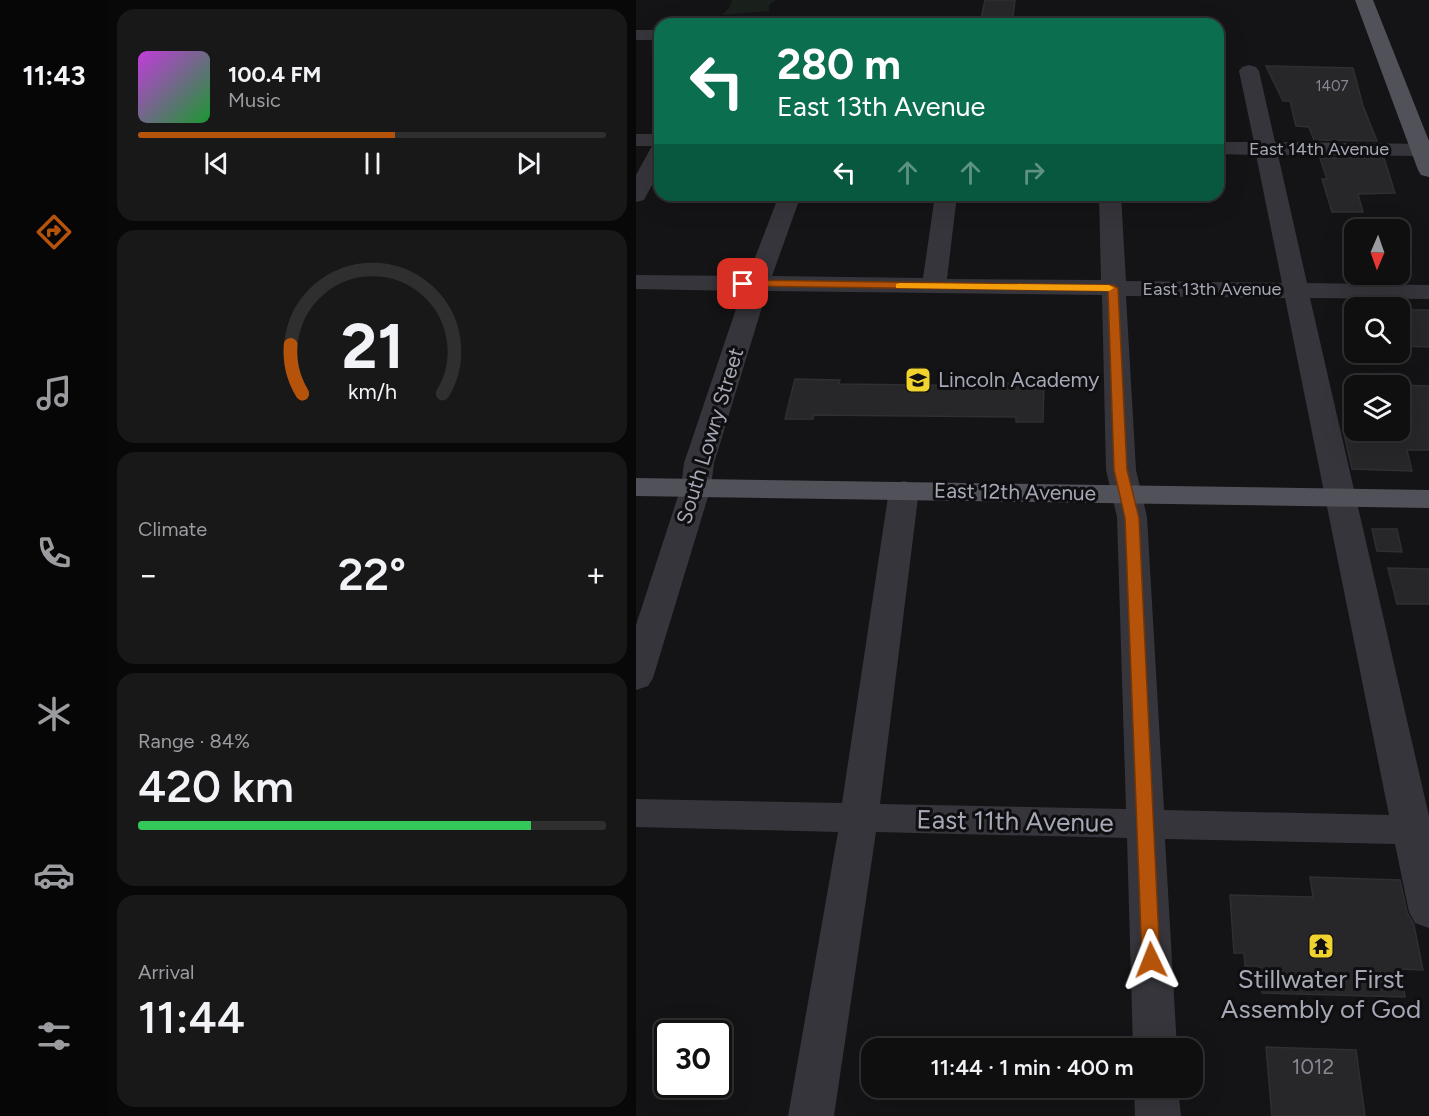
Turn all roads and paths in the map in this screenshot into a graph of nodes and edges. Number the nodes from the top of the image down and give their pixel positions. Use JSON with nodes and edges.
{"nodes":[{"id":1,"x":1364,"y":0,"type":"edge"},
{"id":2,"x":636,"y":35,"type":"edge"},
{"id":3,"x":654,"y":36,"type":"edge"},
{"id":4,"x":1249,"y":71,"type":"dead end"},
{"id":5,"x":636,"y":140,"type":"edge"},
{"id":6,"x":654,"y":140,"type":"edge"},
{"id":7,"x":1224,"y":148,"type":"edge"},
{"id":8,"x":1266,"y":148,"type":"junction"},
{"id":9,"x":1426,"y":156,"type":"edge"},
{"id":10,"x":654,"y":161,"type":"edge"},
{"id":11,"x":636,"y":195,"type":"edge"},
{"id":12,"x":788,"y":201,"type":"edge"},
{"id":13,"x":945,"y":201,"type":"edge"},
{"id":14,"x":1110,"y":201,"type":"edge"},
{"id":15,"x":636,"y":282,"type":"edge"},
{"id":16,"x":757,"y":284,"type":"junction"},
{"id":17,"x":934,"y":287,"type":"junction"},
{"id":18,"x":1113,"y":288,"type":"junction"},
{"id":19,"x":1296,"y":290,"type":"junction"},
{"id":20,"x":1429,"y":292,"type":"edge"},
{"id":21,"x":636,"y":487,"type":"edge"},
{"id":22,"x":696,"y":487,"type":"junction"},
{"id":23,"x":904,"y":490,"type":"junction"},
{"id":24,"x":1126,"y":495,"type":"junction"},
{"id":25,"x":1340,"y":499,"type":"junction"},
{"id":26,"x":1429,"y":499,"type":"edge"},
{"id":27,"x":636,"y":678,"type":"edge"},
{"id":28,"x":636,"y":813,"type":"edge"},
{"id":29,"x":859,"y":818,"type":"junction"},
{"id":30,"x":1144,"y":823,"type":"junction"},
{"id":31,"x":1420,"y":830,"type":"edge"},
{"id":32,"x":1429,"y":912,"type":"edge"},
{"id":33,"x":1155,"y":1038,"type":"edge"},
{"id":34,"x":1157,"y":1098,"type":"edge"},
{"id":35,"x":811,"y":1116,"type":"edge"},
{"id":36,"x":1158,"y":1116,"type":"edge"}],
"edges":[{"from":1,"to":9,"type":"main road"},
{"from":2,"to":3,"type":"street"},
{"from":4,"to":8,"type":"street"},
{"from":5,"to":6,"type":"street"},
{"from":7,"to":8,"type":"street","name":"East 14th Avenue"},
{"from":8,"to":9,"type":"street","name":"East 14th Avenue"},
{"from":8,"to":19,"type":"street"},
{"from":10,"to":11,"type":"street"},
{"from":12,"to":16,"type":"street","name":"South Lowry Street"},
{"from":13,"to":17,"type":"street"},
{"from":14,"to":18,"type":"street"},
{"from":15,"to":16,"type":"street","name":"East 13th Avenue"},
{"from":16,"to":17,"type":"street","name":"East 13th Avenue"},
{"from":16,"to":22,"type":"street","name":"South Lowry Street"},
{"from":17,"to":18,"type":"street","name":"East 13th Avenue"},
{"from":18,"to":19,"type":"street","name":"East 13th Avenue"},
{"from":18,"to":24,"type":"street"},
{"from":19,"to":20,"type":"street","name":"East 13th Avenue"},
{"from":19,"to":25,"type":"street"},
{"from":21,"to":22,"type":"main road","name":"East 12th Avenue"},
{"from":22,"to":23,"type":"main road","name":"East 12th Avenue"},
{"from":22,"to":27,"type":"street","name":"South Lowry Street"},
{"from":23,"to":24,"type":"main road","name":"East 12th Avenue"},
{"from":23,"to":29,"type":"street"},
{"from":24,"to":25,"type":"main road","name":"East 12th Avenue"},
{"from":24,"to":30,"type":"street"},
{"from":25,"to":26,"type":"main road","name":"East 12th Avenue"},
{"from":25,"to":31,"type":"street"},
{"from":28,"to":29,"type":"street","name":"East 11th Avenue"},
{"from":29,"to":30,"type":"street","name":"East 11th Avenue"},
{"from":29,"to":35,"type":"street"},
{"from":30,"to":31,"type":"street","name":"East 11th Avenue"},
{"from":30,"to":33,"type":"street"},
{"from":31,"to":32,"type":"street"},
{"from":34,"to":36,"type":"street"}]}
